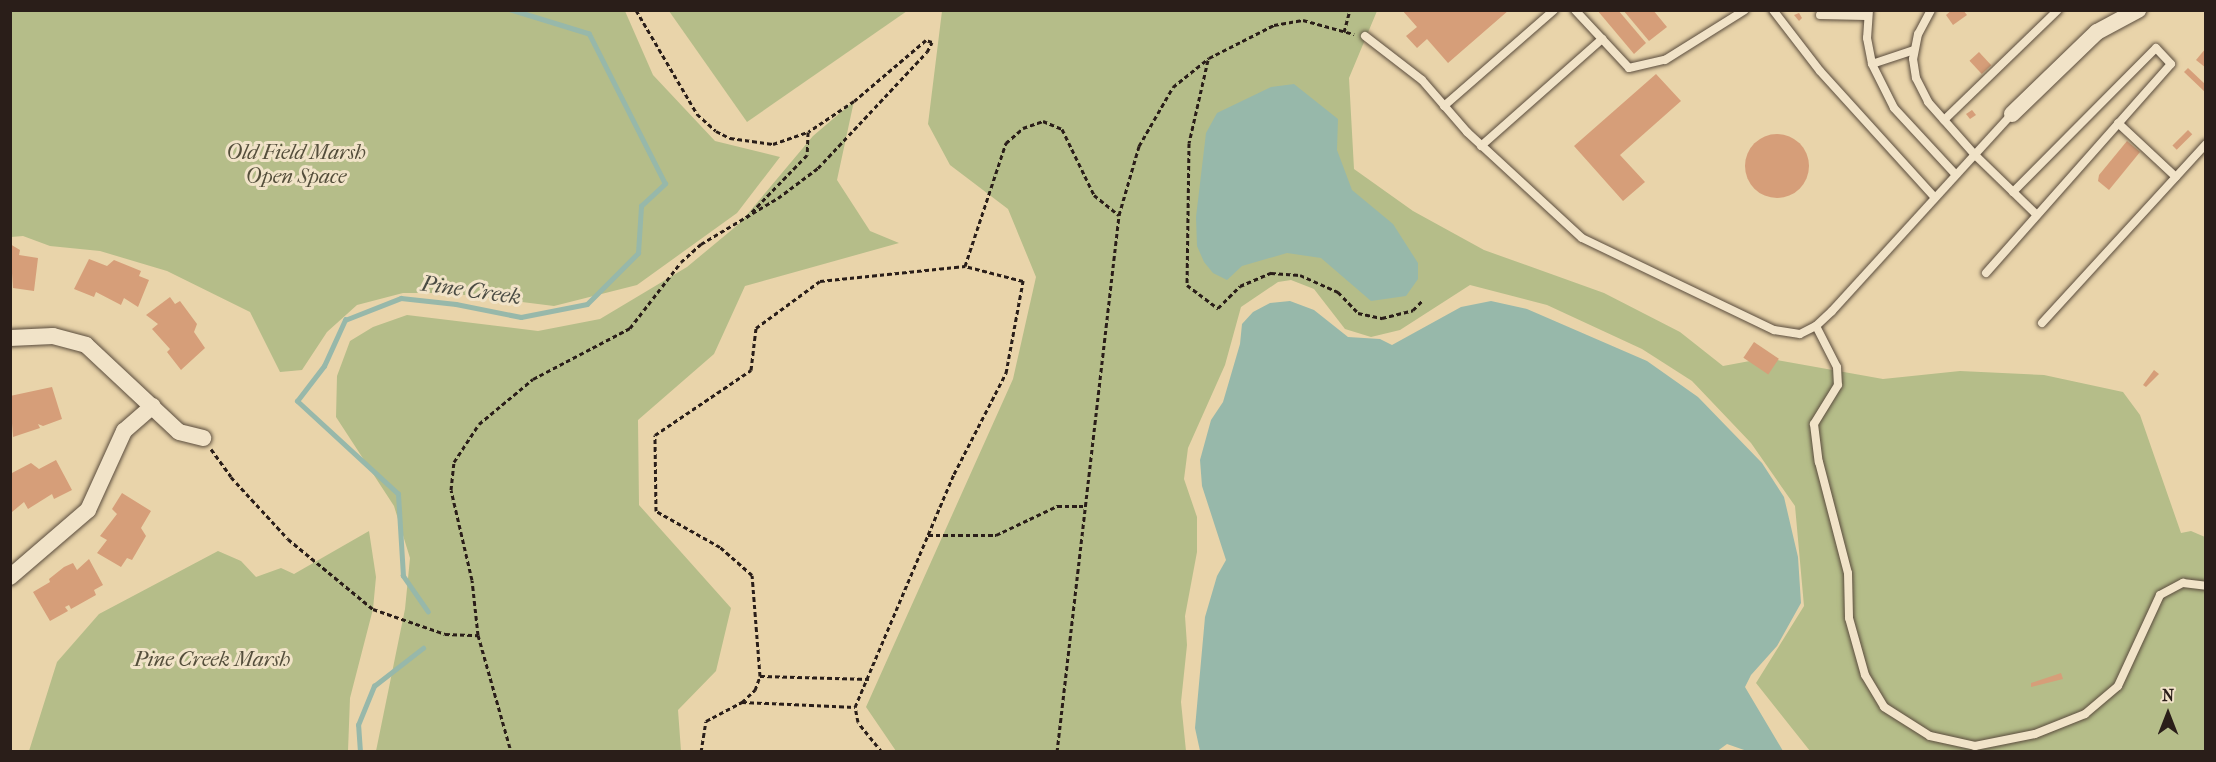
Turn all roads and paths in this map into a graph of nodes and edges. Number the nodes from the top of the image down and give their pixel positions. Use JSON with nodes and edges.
{"nodes":[{"id":1,"x":636,"y":10,"type":"edge"},
{"id":2,"x":1350,"y":10,"type":"edge"},
{"id":3,"x":1554,"y":10,"type":"edge"},
{"id":4,"x":1575,"y":10,"type":"edge"},
{"id":5,"x":1745,"y":10,"type":"edge"},
{"id":6,"x":1773,"y":10,"type":"edge"},
{"id":7,"x":1931,"y":10,"type":"edge"},
{"id":8,"x":2058,"y":10,"type":"edge"},
{"id":9,"x":2138,"y":10,"type":"edge"},
{"id":10,"x":1867,"y":13,"type":"edge"},
{"id":11,"x":1820,"y":15,"type":"dead end"},
{"id":12,"x":2114,"y":15,"type":"edge"},
{"id":13,"x":1344,"y":32,"type":"junction"},
{"id":14,"x":1365,"y":36,"type":"joint"},
{"id":15,"x":1602,"y":39,"type":"junction"},
{"id":16,"x":1914,"y":50,"type":"junction"},
{"id":17,"x":1209,"y":58,"type":"junction"},
{"id":18,"x":1872,"y":64,"type":"junction"},
{"id":19,"x":1444,"y":106,"type":"junction"},
{"id":20,"x":2012,"y":114,"type":"joint"},
{"id":21,"x":1944,"y":120,"type":"junction"},
{"id":22,"x":2118,"y":123,"type":"junction"},
{"id":23,"x":808,"y":132,"type":"junction"},
{"id":24,"x":2205,"y":144,"type":"edge"},
{"id":25,"x":1481,"y":146,"type":"junction"},
{"id":26,"x":1975,"y":154,"type":"junction"},
{"id":27,"x":1956,"y":175,"type":"junction"},
{"id":28,"x":2176,"y":177,"type":"junction"},
{"id":29,"x":2013,"y":192,"type":"junction"},
{"id":30,"x":1935,"y":198,"type":"junction"},
{"id":31,"x":1119,"y":215,"type":"junction"},
{"id":32,"x":2037,"y":215,"type":"junction"},
{"id":33,"x":740,"y":223,"type":"junction"},
{"id":34,"x":965,"y":266,"type":"junction"},
{"id":35,"x":1986,"y":273,"type":"dead end"},
{"id":36,"x":1422,"y":301,"type":"dead end"},
{"id":37,"x":2042,"y":323,"type":"dead end"},
{"id":38,"x":1816,"y":326,"type":"junction"},
{"id":39,"x":10,"y":338,"type":"edge"},
{"id":40,"x":153,"y":406,"type":"junction"},
{"id":41,"x":203,"y":438,"type":"joint"},
{"id":42,"x":1083,"y":506,"type":"junction"},
{"id":43,"x":928,"y":535,"type":"junction"},
{"id":44,"x":10,"y":577,"type":"edge"},
{"id":45,"x":2205,"y":586,"type":"edge"},
{"id":46,"x":478,"y":635,"type":"junction"},
{"id":47,"x":760,"y":676,"type":"junction"},
{"id":48,"x":869,"y":679,"type":"junction"},
{"id":49,"x":742,"y":702,"type":"junction"},
{"id":50,"x":855,"y":707,"type":"junction"},
{"id":51,"x":511,"y":752,"type":"edge"},
{"id":52,"x":701,"y":752,"type":"edge"},
{"id":53,"x":882,"y":752,"type":"edge"},
{"id":54,"x":1058,"y":752,"type":"edge"}],
"edges":[{"from":1,"to":23,"type":"path"},
{"from":2,"to":13,"type":"path"},
{"from":3,"to":19,"type":"lane"},
{"from":4,"to":15,"type":"lane"},
{"from":5,"to":15,"type":"lane"},
{"from":6,"to":30,"type":"lane"},
{"from":7,"to":16,"type":"lane"},
{"from":8,"to":21,"type":"lane"},
{"from":9,"to":12,"type":"street"},
{"from":10,"to":11,"type":"lane"},
{"from":10,"to":18,"type":"lane"},
{"from":12,"to":20,"type":"street"},
{"from":13,"to":14,"type":"path"},
{"from":13,"to":17,"type":"path"},
{"from":14,"to":19,"type":"lane"},
{"from":15,"to":25,"type":"lane"},
{"from":16,"to":18,"type":"lane"},
{"from":16,"to":21,"type":"lane"},
{"from":17,"to":31,"type":"path"},
{"from":17,"to":36,"type":"path"},
{"from":18,"to":27,"type":"lane"},
{"from":19,"to":25,"type":"lane"},
{"from":20,"to":26,"type":"lane"},
{"from":21,"to":26,"type":"lane"},
{"from":22,"to":28,"type":"lane"},
{"from":22,"to":29,"type":"lane"},
{"from":22,"to":32,"type":"lane"},
{"from":23,"to":33,"type":"path"},
{"from":23,"to":33,"type":"path"},
{"from":24,"to":28,"type":"lane"},
{"from":25,"to":38,"type":"lane"},
{"from":26,"to":27,"type":"lane"},
{"from":26,"to":29,"type":"lane"},
{"from":27,"to":30,"type":"lane"},
{"from":28,"to":37,"type":"lane"},
{"from":29,"to":32,"type":"lane"},
{"from":30,"to":38,"type":"lane"},
{"from":31,"to":34,"type":"path"},
{"from":31,"to":42,"type":"path"},
{"from":32,"to":35,"type":"lane"},
{"from":33,"to":46,"type":"path"},
{"from":34,"to":43,"type":"path"},
{"from":34,"to":47,"type":"path"},
{"from":38,"to":45,"type":"lane"},
{"from":39,"to":40,"type":"street"},
{"from":40,"to":41,"type":"street"},
{"from":40,"to":44,"type":"street"},
{"from":41,"to":46,"type":"path"},
{"from":42,"to":43,"type":"path"},
{"from":42,"to":54,"type":"path"},
{"from":43,"to":48,"type":"path"},
{"from":46,"to":51,"type":"path"},
{"from":47,"to":48,"type":"path"},
{"from":47,"to":49,"type":"path"},
{"from":48,"to":50,"type":"path"},
{"from":49,"to":50,"type":"path"},
{"from":49,"to":52,"type":"path"},
{"from":50,"to":53,"type":"path"}]}
